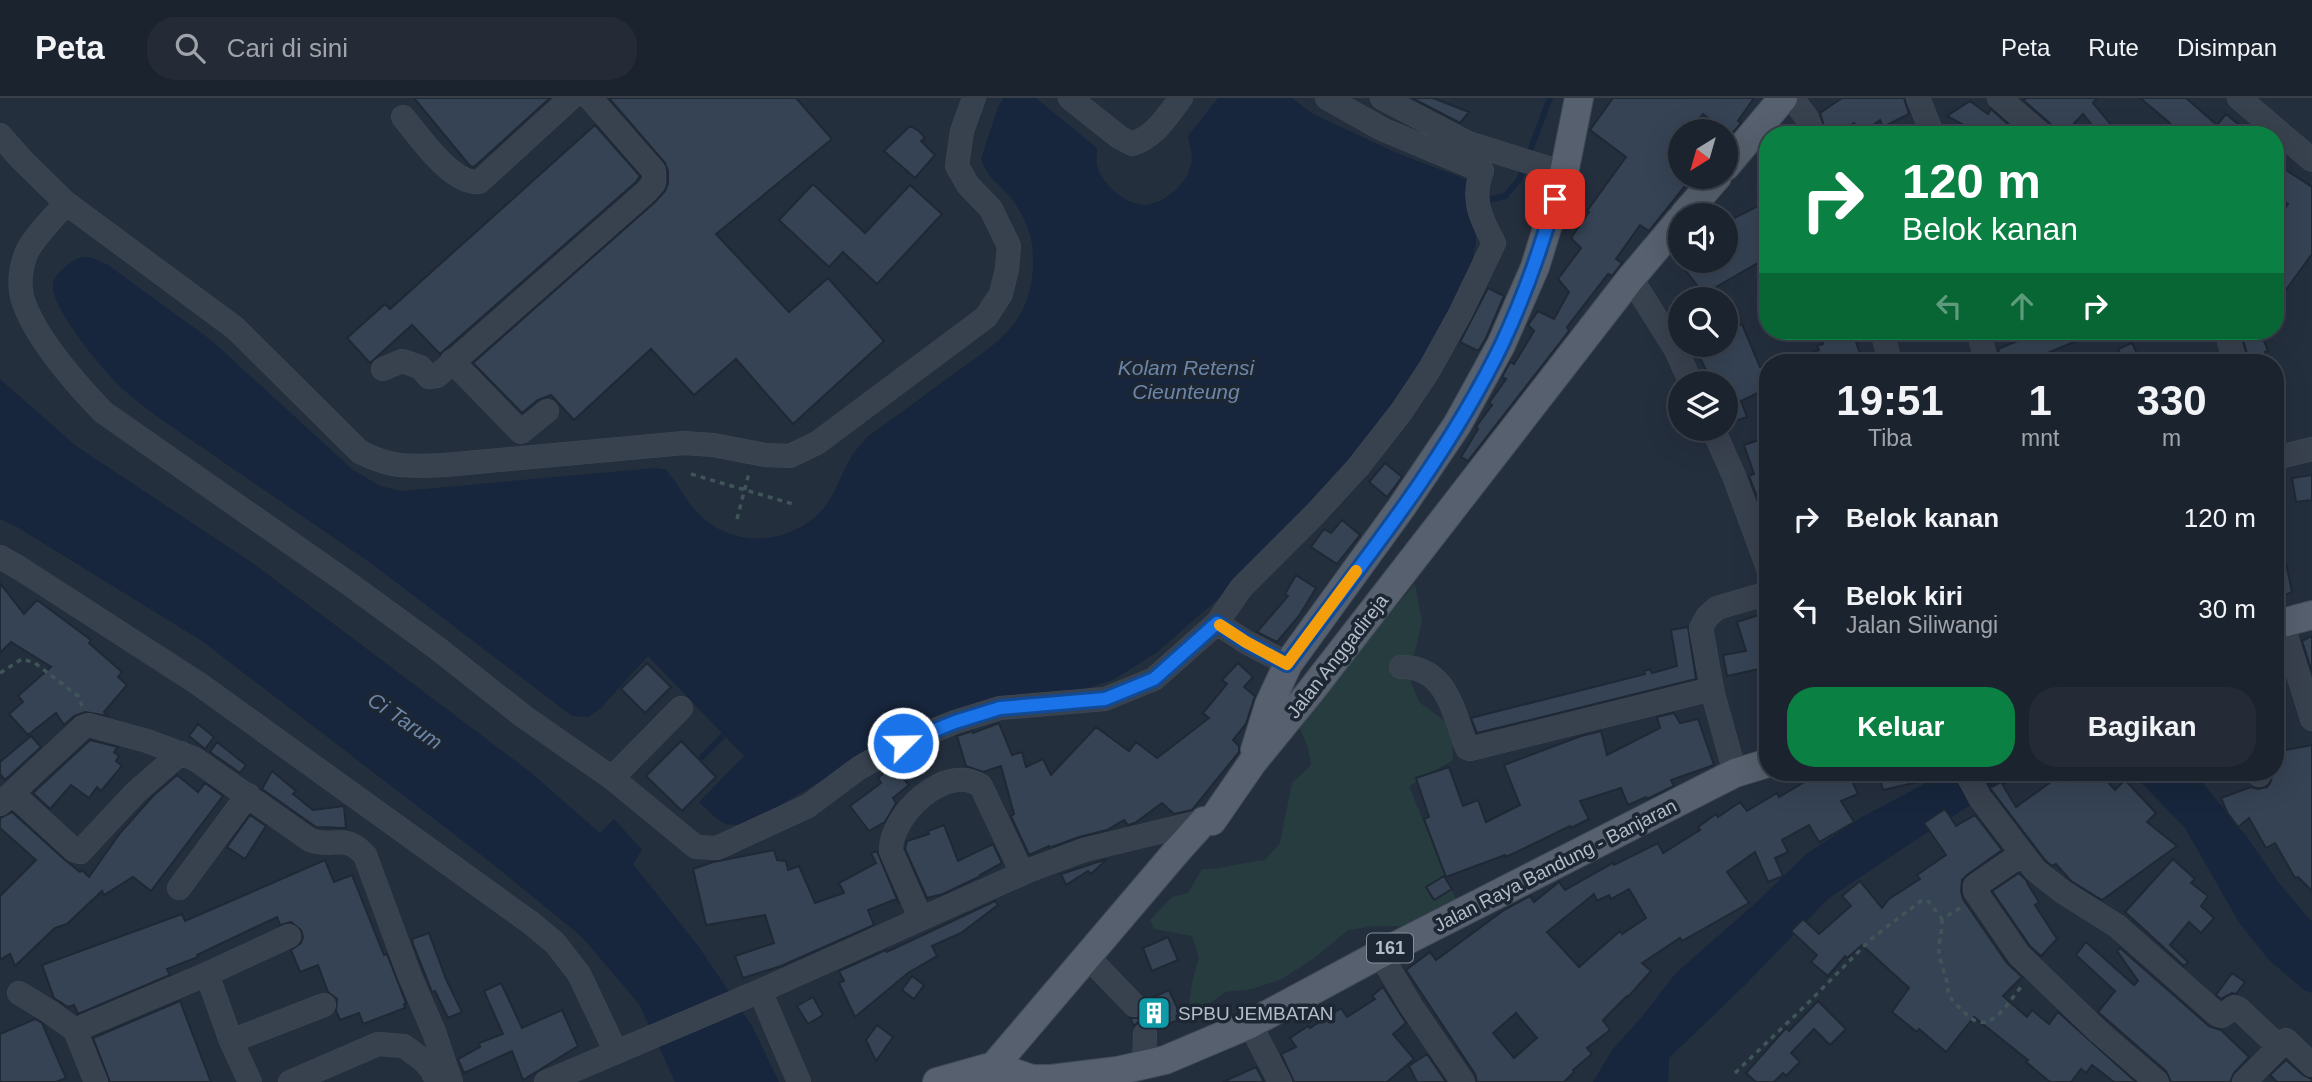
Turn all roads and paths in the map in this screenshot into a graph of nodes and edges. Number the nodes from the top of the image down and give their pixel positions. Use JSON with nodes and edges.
{"nodes":[{"id":1,"x":570,"y":98,"type":"edge"},
{"id":2,"x":590,"y":98,"type":"edge"},
{"id":3,"x":974,"y":98,"type":"edge"},
{"id":4,"x":1070,"y":98,"type":"edge"},
{"id":5,"x":1181,"y":98,"type":"edge"},
{"id":6,"x":1327,"y":98,"type":"edge"},
{"id":7,"x":1382,"y":98,"type":"edge"},
{"id":8,"x":1579,"y":98,"type":"edge"},
{"id":9,"x":1783,"y":98,"type":"edge"},
{"id":10,"x":1792,"y":98,"type":"edge"},
{"id":11,"x":1918,"y":98,"type":"edge"},
{"id":12,"x":1999,"y":98,"type":"edge"},
{"id":13,"x":2239,"y":98,"type":"edge"},
{"id":14,"x":403,"y":117,"type":"dead end"},
{"id":15,"x":1760,"y":126,"type":"edge"},
{"id":16,"x":1810,"y":126,"type":"edge"},
{"id":17,"x":1929,"y":126,"type":"edge"},
{"id":18,"x":2032,"y":126,"type":"edge"},
{"id":19,"x":2272,"y":126,"type":"edge"},
{"id":20,"x":1759,"y":127,"type":"edge"},
{"id":21,"x":0,"y":135,"type":"edge"},
{"id":22,"x":2284,"y":136,"type":"edge"},
{"id":23,"x":1738,"y":152,"type":"edge"},
{"id":24,"x":2312,"y":160,"type":"edge"},
{"id":25,"x":1564,"y":173,"type":"junction"},
{"id":26,"x":1707,"y":189,"type":"edge"},
{"id":27,"x":66,"y":203,"type":"junction"},
{"id":28,"x":1694,"y":203,"type":"edge"},
{"id":29,"x":1668,"y":234,"type":"edge"},
{"id":30,"x":1631,"y":278,"type":"junction"},
{"id":31,"x":452,"y":361,"type":"junction"},
{"id":32,"x":383,"y":369,"type":"dead end"},
{"id":33,"x":1686,"y":371,"type":"edge"},
{"id":34,"x":547,"y":411,"type":"dead end"},
{"id":35,"x":1718,"y":441,"type":"edge"},
{"id":36,"x":2312,"y":449,"type":"edge"},
{"id":37,"x":754,"y":453,"type":"junction"},
{"id":38,"x":2284,"y":456,"type":"edge"},
{"id":39,"x":691,"y":474,"type":"dead end"},
{"id":40,"x":745,"y":490,"type":"junction"},
{"id":41,"x":793,"y":504,"type":"dead end"},
{"id":42,"x":737,"y":519,"type":"dead end"},
{"id":43,"x":1759,"y":544,"type":"edge"},
{"id":44,"x":0,"y":557,"type":"edge"},
{"id":45,"x":1759,"y":596,"type":"edge"},
{"id":46,"x":2312,"y":615,"type":"edge"},
{"id":47,"x":2284,"y":622,"type":"edge"},
{"id":48,"x":1217,"y":623,"type":"junction"},
{"id":49,"x":2284,"y":641,"type":"edge"},
{"id":50,"x":1287,"y":664,"type":"junction"},
{"id":51,"x":1401,"y":667,"type":"dead end"},
{"id":52,"x":0,"y":673,"type":"edge"},
{"id":53,"x":1712,"y":689,"type":"junction"},
{"id":54,"x":681,"y":708,"type":"dead end"},
{"id":55,"x":2312,"y":719,"type":"edge"},
{"id":56,"x":89,"y":725,"type":"junction"},
{"id":57,"x":181,"y":753,"type":"junction"},
{"id":58,"x":1252,"y":763,"type":"junction"},
{"id":59,"x":1759,"y":766,"type":"edge"},
{"id":60,"x":1735,"y":773,"type":"junction"},
{"id":61,"x":612,"y":778,"type":"junction"},
{"id":62,"x":1971,"y":781,"type":"edge"},
{"id":63,"x":248,"y":795,"type":"junction"},
{"id":64,"x":6,"y":799,"type":"edge"},
{"id":65,"x":1204,"y":821,"type":"junction"},
{"id":66,"x":2022,"y":854,"type":"junction"},
{"id":67,"x":1023,"y":873,"type":"junction"},
{"id":68,"x":179,"y":888,"type":"dead end"},
{"id":69,"x":1979,"y":897,"type":"junction"},
{"id":70,"x":920,"y":918,"type":"junction"},
{"id":71,"x":1942,"y":919,"type":"junction"},
{"id":72,"x":289,"y":936,"type":"dead end"},
{"id":73,"x":1380,"y":954,"type":"junction"},
{"id":74,"x":1087,"y":956,"type":"junction"},
{"id":75,"x":2035,"y":971,"type":"junction"},
{"id":76,"x":207,"y":974,"type":"junction"},
{"id":77,"x":19,"y":993,"type":"dead end"},
{"id":78,"x":751,"y":995,"type":"junction"},
{"id":79,"x":324,"y":1005,"type":"dead end"},
{"id":80,"x":1134,"y":1005,"type":"dead end"},
{"id":81,"x":1250,"y":1024,"type":"junction"},
{"id":82,"x":75,"y":1030,"type":"junction"},
{"id":83,"x":1145,"y":1034,"type":"dead end"},
{"id":84,"x":230,"y":1041,"type":"junction"},
{"id":85,"x":2278,"y":1046,"type":"junction"},
{"id":86,"x":625,"y":1049,"type":"junction"},
{"id":87,"x":1143,"y":1065,"type":"junction"},
{"id":88,"x":2312,"y":1065,"type":"edge"},
{"id":89,"x":1735,"y":1073,"type":"dead end"},
{"id":90,"x":989,"y":1074,"type":"edge"},
{"id":91,"x":1029,"y":1081,"type":"edge"},
{"id":92,"x":96,"y":1082,"type":"edge"},
{"id":93,"x":250,"y":1082,"type":"edge"},
{"id":94,"x":290,"y":1082,"type":"edge"},
{"id":95,"x":437,"y":1082,"type":"edge"},
{"id":96,"x":451,"y":1082,"type":"edge"},
{"id":97,"x":546,"y":1082,"type":"edge"},
{"id":98,"x":799,"y":1082,"type":"edge"},
{"id":99,"x":937,"y":1082,"type":"edge"},
{"id":100,"x":1280,"y":1082,"type":"edge"},
{"id":101,"x":1463,"y":1082,"type":"edge"},
{"id":102,"x":2157,"y":1082,"type":"edge"},
{"id":103,"x":2244,"y":1082,"type":"edge"}],
"edges":[{"from":1,"to":14,"type":"street"},
{"from":2,"to":31,"type":"street"},
{"from":3,"to":37,"type":"street"},
{"from":4,"to":5,"type":"street"},
{"from":6,"to":48,"type":"street"},
{"from":7,"to":25,"type":"street"},
{"from":8,"to":25,"type":"main road"},
{"from":9,"to":15,"type":"main road"},
{"from":10,"to":16,"type":"street"},
{"from":11,"to":17,"type":"street"},
{"from":12,"to":18,"type":"street"},
{"from":13,"to":19,"type":"street"},
{"from":20,"to":23,"type":"main road"},
{"from":21,"to":27,"type":"street"},
{"from":22,"to":24,"type":"street"},
{"from":25,"to":50,"type":"main road"},
{"from":26,"to":28,"type":"main road"},
{"from":27,"to":37,"type":"street"},
{"from":27,"to":61,"type":"street"},
{"from":29,"to":30,"type":"main road","name":"Jalan Anggadireja"},
{"from":30,"to":33,"type":"street"},
{"from":30,"to":58,"type":"main road","name":"Jalan Anggadireja"},
{"from":31,"to":32,"type":"street"},
{"from":31,"to":34,"type":"street"},
{"from":35,"to":43,"type":"street"},
{"from":36,"to":38,"type":"street"},
{"from":37,"to":40,"type":"path"},
{"from":39,"to":40,"type":"path"},
{"from":40,"to":41,"type":"path"},
{"from":40,"to":42,"type":"path"},
{"from":44,"to":86,"type":"street"},
{"from":45,"to":53,"type":"street"},
{"from":46,"to":47,"type":"main road"},
{"from":48,"to":50,"type":"street"},
{"from":48,"to":61,"type":"street"},
{"from":49,"to":55,"type":"street"},
{"from":50,"to":58,"type":"main road"},
{"from":51,"to":53,"type":"street"},
{"from":52,"to":56,"type":"path"},
{"from":53,"to":60,"type":"street"},
{"from":54,"to":61,"type":"street"},
{"from":56,"to":57,"type":"street"},
{"from":56,"to":64,"type":"street"},
{"from":57,"to":63,"type":"street"},
{"from":57,"to":64,"type":"street"},
{"from":58,"to":65,"type":"main road","name":"Jalan Anggadireja"},
{"from":59,"to":60,"type":"main road","name":"Jalan Raya Bandung - Banjaran","number":"161"},
{"from":60,"to":73,"type":"main road","name":"Jalan Raya Bandung - Banjaran","number":"161"},
{"from":62,"to":66,"type":"street"},
{"from":63,"to":68,"type":"street"},
{"from":63,"to":96,"type":"street"},
{"from":65,"to":67,"type":"street"},
{"from":65,"to":74,"type":"main road","name":"Jalan Anggadireja"},
{"from":66,"to":69,"type":"street"},
{"from":66,"to":85,"type":"street"},
{"from":67,"to":70,"type":"street"},
{"from":67,"to":70,"type":"street"},
{"from":69,"to":71,"type":"path"},
{"from":69,"to":75,"type":"street"},
{"from":70,"to":78,"type":"street"},
{"from":71,"to":75,"type":"path"},
{"from":71,"to":89,"type":"path"},
{"from":72,"to":76,"type":"street"},
{"from":73,"to":81,"type":"main road","name":"Jalan Raya Bandung - Banjaran","number":"161"},
{"from":73,"to":101,"type":"street"},
{"from":74,"to":80,"type":"street"},
{"from":74,"to":90,"type":"main road","name":"Jalan Anggadireja"},
{"from":75,"to":102,"type":"street"},
{"from":76,"to":82,"type":"street"},
{"from":76,"to":84,"type":"street"},
{"from":77,"to":82,"type":"street"},
{"from":78,"to":86,"type":"street"},
{"from":78,"to":98,"type":"street"},
{"from":79,"to":84,"type":"street"},
{"from":81,"to":87,"type":"main road","name":"Jalan Raya Bandung - Banjaran","number":"161"},
{"from":81,"to":100,"type":"street"},
{"from":82,"to":92,"type":"street"},
{"from":83,"to":87,"type":"street"},
{"from":84,"to":93,"type":"street"},
{"from":85,"to":88,"type":"street"},
{"from":85,"to":103,"type":"street"},
{"from":86,"to":97,"type":"street"},
{"from":87,"to":91,"type":"main road","name":"Jalan Raya Bandung - Banjaran","number":"161"},
{"from":90,"to":91,"type":"main road","name":"Jalan Raya Bandung - Banjaran","number":"161"},
{"from":90,"to":99,"type":"main road"},
{"from":94,"to":95,"type":"street"}]}
